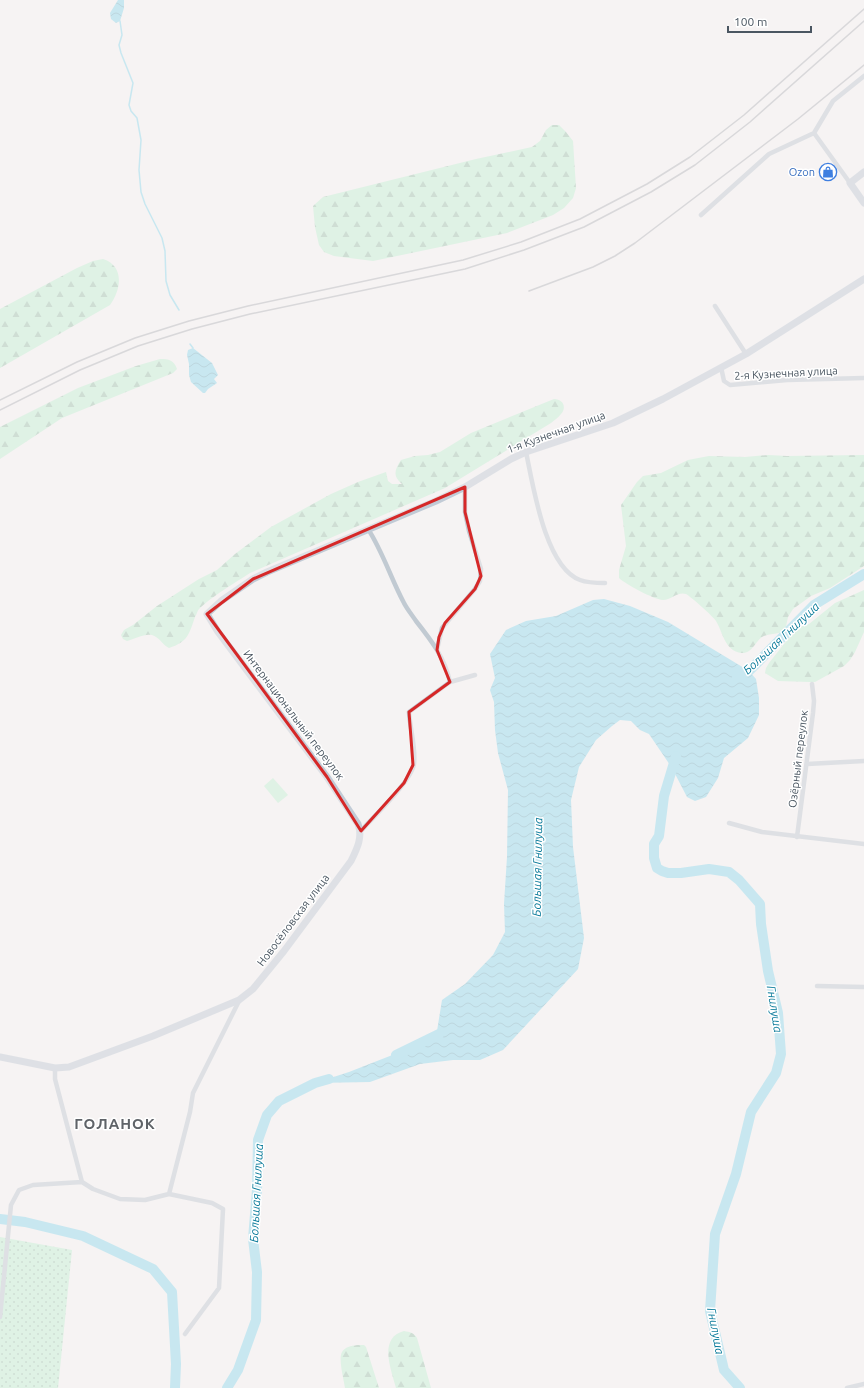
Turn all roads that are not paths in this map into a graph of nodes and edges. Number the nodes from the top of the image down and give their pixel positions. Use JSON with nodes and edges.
{"nodes":[{"id":1,"x":864,"y":76,"type":"edge"},
{"id":2,"x":814,"y":133,"type":"junction"},
{"id":3,"x":864,"y":172,"type":"edge"},
{"id":4,"x":850,"y":183,"type":"junction"},
{"id":5,"x":864,"y":203,"type":"edge"},
{"id":6,"x":701,"y":215,"type":"dead end"},
{"id":7,"x":864,"y":279,"type":"edge"},
{"id":8,"x":715,"y":306,"type":"dead end"},
{"id":9,"x":746,"y":354,"type":"junction"},
{"id":10,"x":721,"y":367,"type":"junction"},
{"id":11,"x":864,"y":378,"type":"edge"},
{"id":12,"x":526,"y":452,"type":"junction"},
{"id":13,"x":465,"y":488,"type":"junction"},
{"id":14,"x":368,"y":529,"type":"junction"},
{"id":15,"x":605,"y":583,"type":"dead end"},
{"id":16,"x":207,"y":614,"type":"joint"},
{"id":17,"x":437,"y":650,"type":"junction"},
{"id":18,"x":475,"y":675,"type":"dead end"},
{"id":19,"x":450,"y":682,"type":"junction"},
{"id":20,"x":812,"y":684,"type":"dead end"},
{"id":21,"x":864,"y":761,"type":"edge"},
{"id":22,"x":807,"y":764,"type":"junction"},
{"id":23,"x":728,"y":823,"type":"dead end"},
{"id":24,"x":361,"y":831,"type":"junction"},
{"id":25,"x":797,"y":837,"type":"junction"},
{"id":26,"x":864,"y":844,"type":"edge"},
{"id":27,"x":816,"y":986,"type":"dead end"},
{"id":28,"x":864,"y":987,"type":"edge"},
{"id":29,"x":239,"y":1000,"type":"junction"},
{"id":30,"x":0,"y":1057,"type":"edge"},
{"id":31,"x":55,"y":1068,"type":"junction"},
{"id":32,"x":82,"y":1182,"type":"junction"},
{"id":33,"x":169,"y":1194,"type":"junction"},
{"id":34,"x":0,"y":1317,"type":"edge"},
{"id":35,"x":185,"y":1334,"type":"dead end"},
{"id":36,"x":864,"y":1384,"type":"edge"},
{"id":37,"x":847,"y":1388,"type":"edge"}],
"edges":[{"from":1,"to":2,"type":"street"},
{"from":2,"to":4,"type":"street"},
{"from":2,"to":6,"type":"street"},
{"from":3,"to":4,"type":"street"},
{"from":4,"to":5,"type":"street"},
{"from":7,"to":9,"type":"street","name":"1-я Кузнечная улица"},
{"from":8,"to":9,"type":"street"},
{"from":9,"to":10,"type":"street","name":"1-я Кузнечная улица"},
{"from":10,"to":11,"type":"street","name":"2-я Кузнечная улица"},
{"from":10,"to":12,"type":"street","name":"1-я Кузнечная улица"},
{"from":12,"to":13,"type":"street","name":"1-я Кузнечная улица"},
{"from":12,"to":15,"type":"street"},
{"from":13,"to":14,"type":"street","name":"1-я Кузнечная улица"},
{"from":13,"to":17,"type":"street"},
{"from":14,"to":16,"type":"street","name":"1-я Кузнечная улица"},
{"from":14,"to":17,"type":"street"},
{"from":16,"to":24,"type":"street","name":"Интернациональный переулок"},
{"from":17,"to":19,"type":"street"},
{"from":18,"to":19,"type":"street","name":"Новосёловская улица"},
{"from":19,"to":24,"type":"street","name":"Новосёловская улица"},
{"from":20,"to":22,"type":"street","name":"Озёрный переулок"},
{"from":21,"to":22,"type":"street"},
{"from":22,"to":25,"type":"street","name":"Озёрный переулок"},
{"from":23,"to":25,"type":"street"},
{"from":24,"to":29,"type":"street","name":"Новосёловская улица"},
{"from":25,"to":26,"type":"street"},
{"from":27,"to":28,"type":"street"},
{"from":29,"to":31,"type":"street"},
{"from":29,"to":33,"type":"street","name":"Новосёловская улица"},
{"from":30,"to":31,"type":"street"},
{"from":31,"to":32,"type":"street"},
{"from":32,"to":33,"type":"street"},
{"from":32,"to":34,"type":"street"},
{"from":33,"to":35,"type":"street"},
{"from":36,"to":37,"type":"street"}]}
